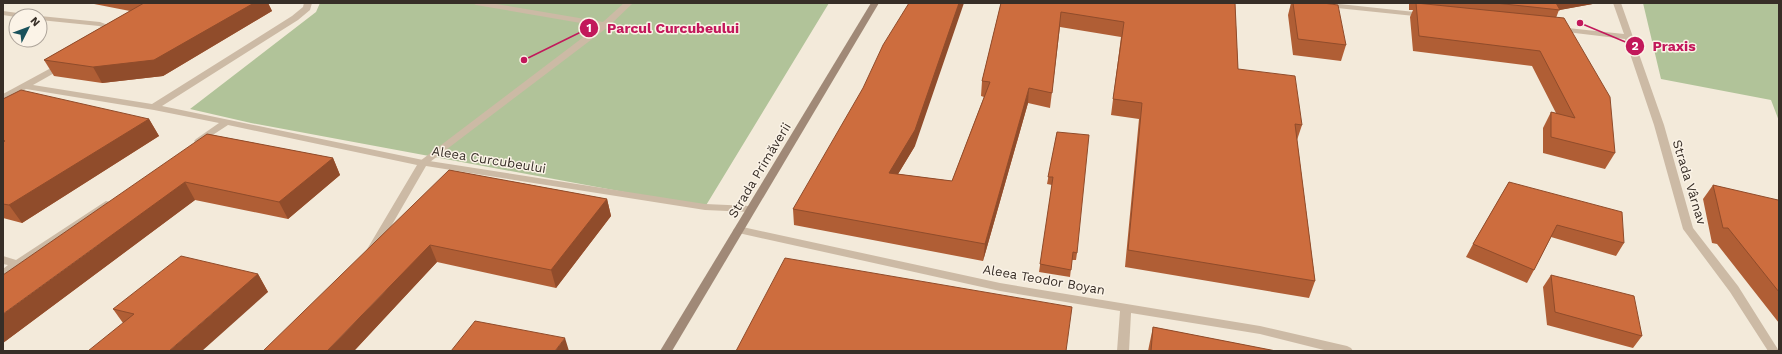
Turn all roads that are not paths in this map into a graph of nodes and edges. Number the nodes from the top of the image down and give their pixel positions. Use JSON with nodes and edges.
{"nodes":[{"id":1,"x":308,"y":3,"type":"edge"},
{"id":2,"x":481,"y":3,"type":"edge"},
{"id":3,"x":629,"y":3,"type":"edge"},
{"id":4,"x":876,"y":3,"type":"edge"},
{"id":5,"x":1308,"y":3,"type":"edge"},
{"id":6,"x":1617,"y":3,"type":"edge"},
{"id":7,"x":1433,"y":16,"type":"edge"},
{"id":8,"x":48,"y":19,"type":"edge"},
{"id":9,"x":605,"y":25,"type":"junction"},
{"id":10,"x":1551,"y":29,"type":"edge"},
{"id":11,"x":1629,"y":37,"type":"junction"},
{"id":12,"x":103,"y":40,"type":"edge"},
{"id":13,"x":70,"y":60,"type":"edge"},
{"id":14,"x":24,"y":86,"type":"junction"},
{"id":15,"x":3,"y":98,"type":"edge"},
{"id":16,"x":154,"y":107,"type":"junction"},
{"id":17,"x":225,"y":123,"type":"junction"},
{"id":18,"x":193,"y":145,"type":"edge"},
{"id":19,"x":423,"y":163,"type":"junction"},
{"id":20,"x":115,"y":198,"type":"edge"},
{"id":21,"x":750,"y":209,"type":"junction"},
{"id":22,"x":738,"y":230,"type":"junction"},
{"id":23,"x":3,"y":260,"type":"edge"},
{"id":24,"x":364,"y":262,"type":"edge"},
{"id":25,"x":17,"y":264,"type":"junction"},
{"id":26,"x":3,"y":274,"type":"edge"},
{"id":27,"x":1126,"y":307,"type":"junction"},
{"id":28,"x":666,"y":351,"type":"edge"},
{"id":29,"x":1123,"y":351,"type":"edge"},
{"id":30,"x":1346,"y":351,"type":"edge"},
{"id":31,"x":1774,"y":351,"type":"edge"}],
"edges":[{"from":1,"to":16,"type":"street"},
{"from":2,"to":9,"type":"street"},
{"from":3,"to":9,"type":"street"},
{"from":4,"to":21,"type":"main road","name":"Strada Primăverii"},
{"from":5,"to":7,"type":"street"},
{"from":6,"to":11,"type":"street","name":"Strada Vârnav"},
{"from":8,"to":12,"type":"street"},
{"from":9,"to":19,"type":"street"},
{"from":10,"to":11,"type":"street"},
{"from":11,"to":31,"type":"street","name":"Strada Vârnav"},
{"from":13,"to":14,"type":"street"},
{"from":14,"to":15,"type":"street"},
{"from":14,"to":16,"type":"street","name":"Aleea Curcubeului"},
{"from":16,"to":17,"type":"street","name":"Aleea Curcubeului"},
{"from":17,"to":18,"type":"street"},
{"from":17,"to":19,"type":"street","name":"Aleea Curcubeului"},
{"from":19,"to":21,"type":"street","name":"Aleea Curcubeului"},
{"from":19,"to":24,"type":"street"},
{"from":20,"to":25,"type":"street"},
{"from":21,"to":22,"type":"main road","name":"Strada Primăverii"},
{"from":22,"to":27,"type":"street","name":"Aleea Teodor Boyan"},
{"from":22,"to":28,"type":"main road","name":"Strada Primăverii"},
{"from":23,"to":25,"type":"street"},
{"from":25,"to":26,"type":"street"},
{"from":27,"to":29,"type":"street"},
{"from":27,"to":30,"type":"street","name":"Aleea Teodor Boyan"}]}
